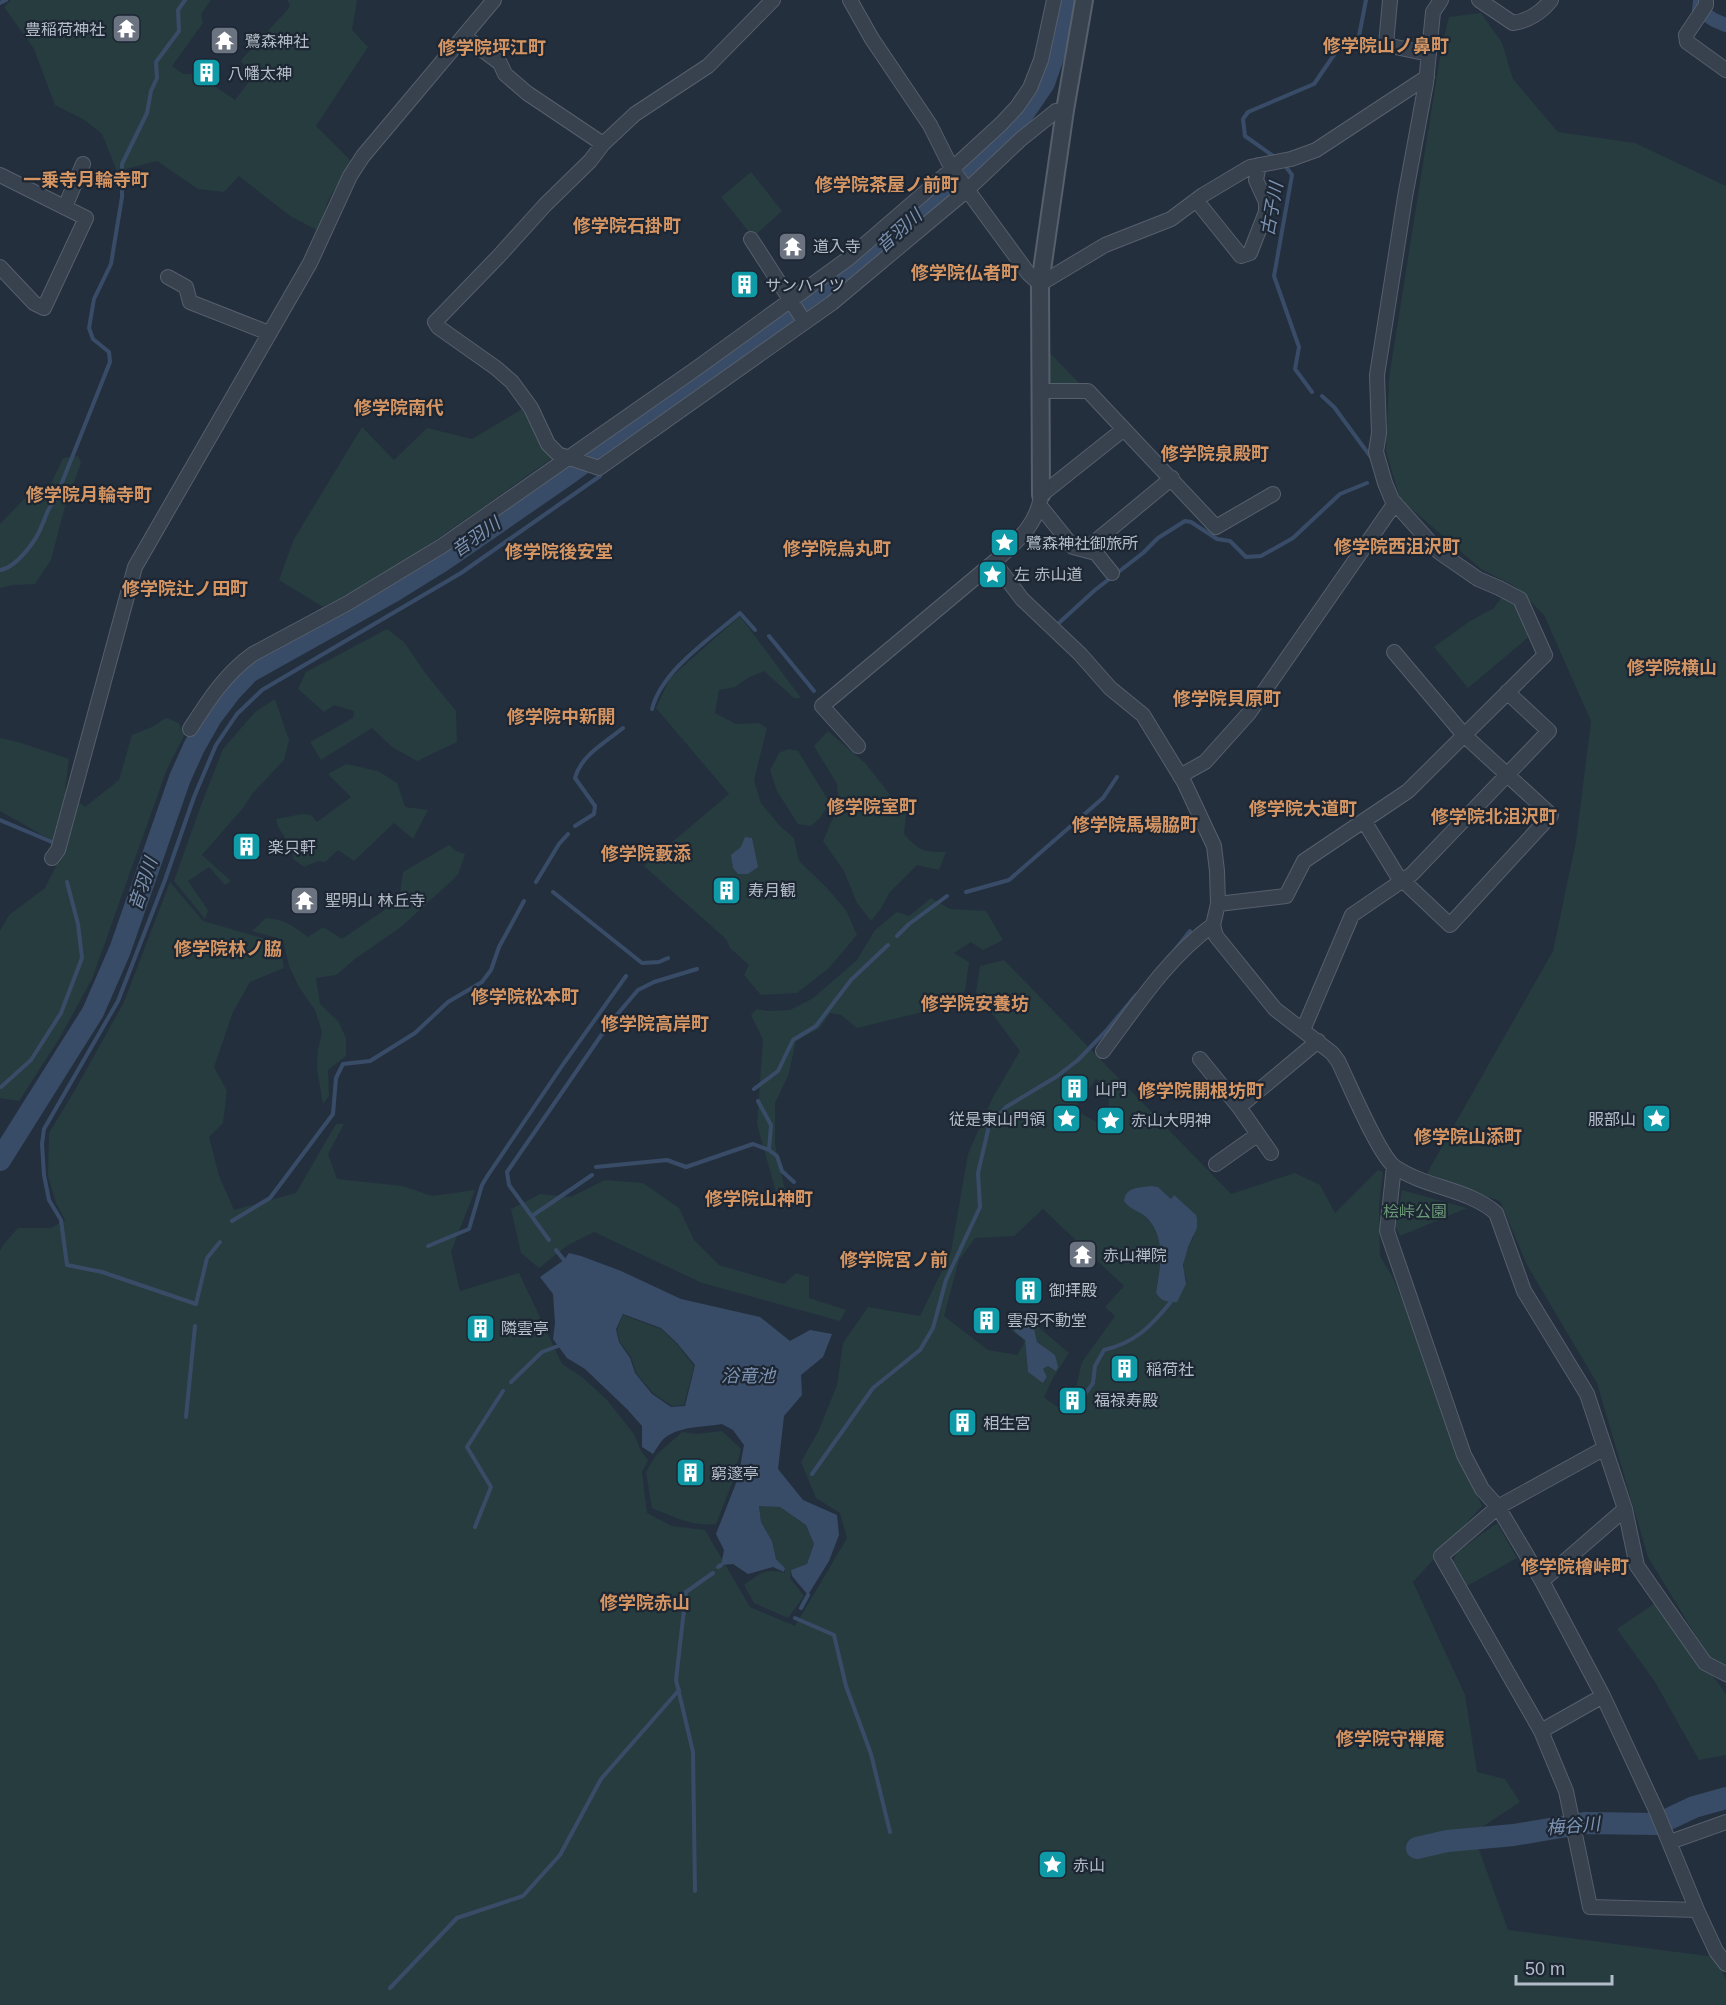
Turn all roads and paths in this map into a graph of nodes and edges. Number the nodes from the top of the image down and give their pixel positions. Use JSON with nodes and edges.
{"nodes":[{"id":1,"x":494,"y":0,"type":"edge"},
{"id":2,"x":773,"y":0,"type":"edge"},
{"id":3,"x":850,"y":0,"type":"edge"},
{"id":4,"x":1054,"y":0,"type":"edge"},
{"id":5,"x":1084,"y":0,"type":"edge"},
{"id":6,"x":1390,"y":0,"type":"edge"},
{"id":7,"x":1441,"y":0,"type":"edge"},
{"id":8,"x":1479,"y":0,"type":"edge"},
{"id":9,"x":1551,"y":0,"type":"edge"},
{"id":10,"x":1706,"y":0,"type":"edge"},
{"id":11,"x":464,"y":36,"type":"junction"},
{"id":12,"x":1429,"y":54,"type":"junction"},
{"id":13,"x":1726,"y":70,"type":"edge"},
{"id":14,"x":1427,"y":77,"type":"junction"},
{"id":15,"x":1065,"y":110,"type":"junction"},
{"id":16,"x":603,"y":144,"type":"junction"},
{"id":17,"x":83,"y":164,"type":"dead end"},
{"id":18,"x":1259,"y":165,"type":"junction"},
{"id":19,"x":952,"y":169,"type":"junction"},
{"id":20,"x":0,"y":175,"type":"edge"},
{"id":21,"x":966,"y":191,"type":"junction"},
{"id":22,"x":1196,"y":200,"type":"junction"},
{"id":23,"x":65,"y":207,"type":"junction"},
{"id":24,"x":751,"y":239,"type":"dead end"},
{"id":25,"x":0,"y":267,"type":"edge"},
{"id":26,"x":168,"y":277,"type":"dead end"},
{"id":27,"x":1040,"y":284,"type":"junction"},
{"id":28,"x":791,"y":300,"type":"junction"},
{"id":29,"x":804,"y":321,"type":"junction"},
{"id":30,"x":269,"y":333,"type":"junction"},
{"id":31,"x":1041,"y":391,"type":"junction"},
{"id":32,"x":1124,"y":429,"type":"junction"},
{"id":33,"x":571,"y":459,"type":"junction"},
{"id":34,"x":1172,"y":478,"type":"junction"},
{"id":35,"x":1273,"y":494,"type":"dead end"},
{"id":36,"x":1040,"y":500,"type":"junction"},
{"id":37,"x":1395,"y":503,"type":"junction"},
{"id":38,"x":1085,"y":550,"type":"junction"},
{"id":39,"x":994,"y":562,"type":"junction"},
{"id":40,"x":1112,"y":573,"type":"dead end"},
{"id":41,"x":1394,"y":652,"type":"dead end"},
{"id":42,"x":1507,"y":692,"type":"junction"},
{"id":43,"x":189,"y":729,"type":"dead end"},
{"id":44,"x":1464,"y":735,"type":"junction"},
{"id":45,"x":858,"y":746,"type":"dead end"},
{"id":46,"x":1508,"y":775,"type":"junction"},
{"id":47,"x":1180,"y":776,"type":"junction"},
{"id":48,"x":1364,"y":821,"type":"junction"},
{"id":49,"x":52,"y":858,"type":"dead end"},
{"id":50,"x":1403,"y":880,"type":"junction"},
{"id":51,"x":1218,"y":904,"type":"junction"},
{"id":52,"x":1213,"y":925,"type":"junction"},
{"id":53,"x":1303,"y":1029,"type":"junction"},
{"id":54,"x":1318,"y":1041,"type":"junction"},
{"id":55,"x":1103,"y":1051,"type":"dead end"},
{"id":56,"x":1200,"y":1059,"type":"dead end"},
{"id":57,"x":1239,"y":1107,"type":"junction"},
{"id":58,"x":1257,"y":1135,"type":"junction"},
{"id":59,"x":1271,"y":1153,"type":"dead end"},
{"id":60,"x":1216,"y":1164,"type":"dead end"},
{"id":61,"x":1394,"y":1166,"type":"junction"},
{"id":62,"x":1605,"y":1448,"type":"junction"},
{"id":63,"x":1498,"y":1507,"type":"junction"},
{"id":64,"x":1625,"y":1509,"type":"junction"},
{"id":65,"x":1542,"y":1581,"type":"junction"},
{"id":66,"x":1726,"y":1674,"type":"edge"},
{"id":67,"x":1603,"y":1696,"type":"junction"},
{"id":68,"x":1541,"y":1731,"type":"junction"},
{"id":69,"x":1726,"y":1822,"type":"edge"},
{"id":70,"x":1670,"y":1842,"type":"junction"},
{"id":71,"x":1697,"y":1910,"type":"junction"},
{"id":72,"x":1726,"y":1964,"type":"edge"}],
"edges":[{"from":1,"to":11,"type":"street"},
{"from":2,"to":16,"type":"street"},
{"from":3,"to":19,"type":"street"},
{"from":4,"to":19,"type":"street"},
{"from":5,"to":15,"type":"street"},
{"from":6,"to":12,"type":"street"},
{"from":7,"to":12,"type":"street"},
{"from":8,"to":9,"type":"street"},
{"from":10,"to":13,"type":"street"},
{"from":11,"to":16,"type":"street"},
{"from":11,"to":30,"type":"street"},
{"from":12,"to":14,"type":"street"},
{"from":14,"to":18,"type":"street"},
{"from":14,"to":37,"type":"street"},
{"from":15,"to":21,"type":"street"},
{"from":15,"to":27,"type":"street"},
{"from":16,"to":33,"type":"street"},
{"from":17,"to":23,"type":"street"},
{"from":18,"to":22,"type":"street"},
{"from":18,"to":22,"type":"street"},
{"from":19,"to":21,"type":"street"},
{"from":19,"to":28,"type":"street"},
{"from":20,"to":23,"type":"street"},
{"from":21,"to":27,"type":"street"},
{"from":21,"to":29,"type":"street"},
{"from":22,"to":27,"type":"street"},
{"from":23,"to":25,"type":"street"},
{"from":24,"to":28,"type":"street"},
{"from":26,"to":30,"type":"street"},
{"from":27,"to":31,"type":"street"},
{"from":28,"to":29,"type":"street"},
{"from":28,"to":33,"type":"street"},
{"from":29,"to":33,"type":"street"},
{"from":30,"to":49,"type":"street"},
{"from":31,"to":32,"type":"street"},
{"from":31,"to":36,"type":"street"},
{"from":32,"to":34,"type":"street"},
{"from":32,"to":36,"type":"street"},
{"from":33,"to":43,"type":"street"},
{"from":34,"to":35,"type":"street"},
{"from":34,"to":38,"type":"street"},
{"from":36,"to":38,"type":"street"},
{"from":36,"to":39,"type":"street"},
{"from":37,"to":42,"type":"street"},
{"from":37,"to":47,"type":"street"},
{"from":38,"to":40,"type":"street"},
{"from":39,"to":45,"type":"street"},
{"from":39,"to":47,"type":"street"},
{"from":41,"to":44,"type":"street"},
{"from":42,"to":44,"type":"street"},
{"from":42,"to":46,"type":"street"},
{"from":44,"to":46,"type":"street"},
{"from":44,"to":48,"type":"street"},
{"from":46,"to":50,"type":"street"},
{"from":46,"to":50,"type":"street"},
{"from":47,"to":51,"type":"street"},
{"from":48,"to":50,"type":"street"},
{"from":48,"to":51,"type":"street"},
{"from":50,"to":53,"type":"street"},
{"from":51,"to":52,"type":"street"},
{"from":52,"to":53,"type":"street"},
{"from":52,"to":55,"type":"street"},
{"from":53,"to":54,"type":"street"},
{"from":54,"to":57,"type":"street"},
{"from":54,"to":61,"type":"street"},
{"from":56,"to":57,"type":"street"},
{"from":57,"to":58,"type":"street"},
{"from":58,"to":59,"type":"street"},
{"from":58,"to":60,"type":"street"},
{"from":61,"to":62,"type":"street"},
{"from":61,"to":63,"type":"street"},
{"from":62,"to":63,"type":"street"},
{"from":62,"to":64,"type":"street"},
{"from":63,"to":65,"type":"street"},
{"from":63,"to":68,"type":"street"},
{"from":64,"to":65,"type":"street"},
{"from":64,"to":66,"type":"street"},
{"from":65,"to":67,"type":"street"},
{"from":67,"to":68,"type":"street"},
{"from":67,"to":70,"type":"street"},
{"from":68,"to":71,"type":"street"},
{"from":69,"to":70,"type":"street"},
{"from":70,"to":71,"type":"street"},
{"from":71,"to":72,"type":"street"}]}
